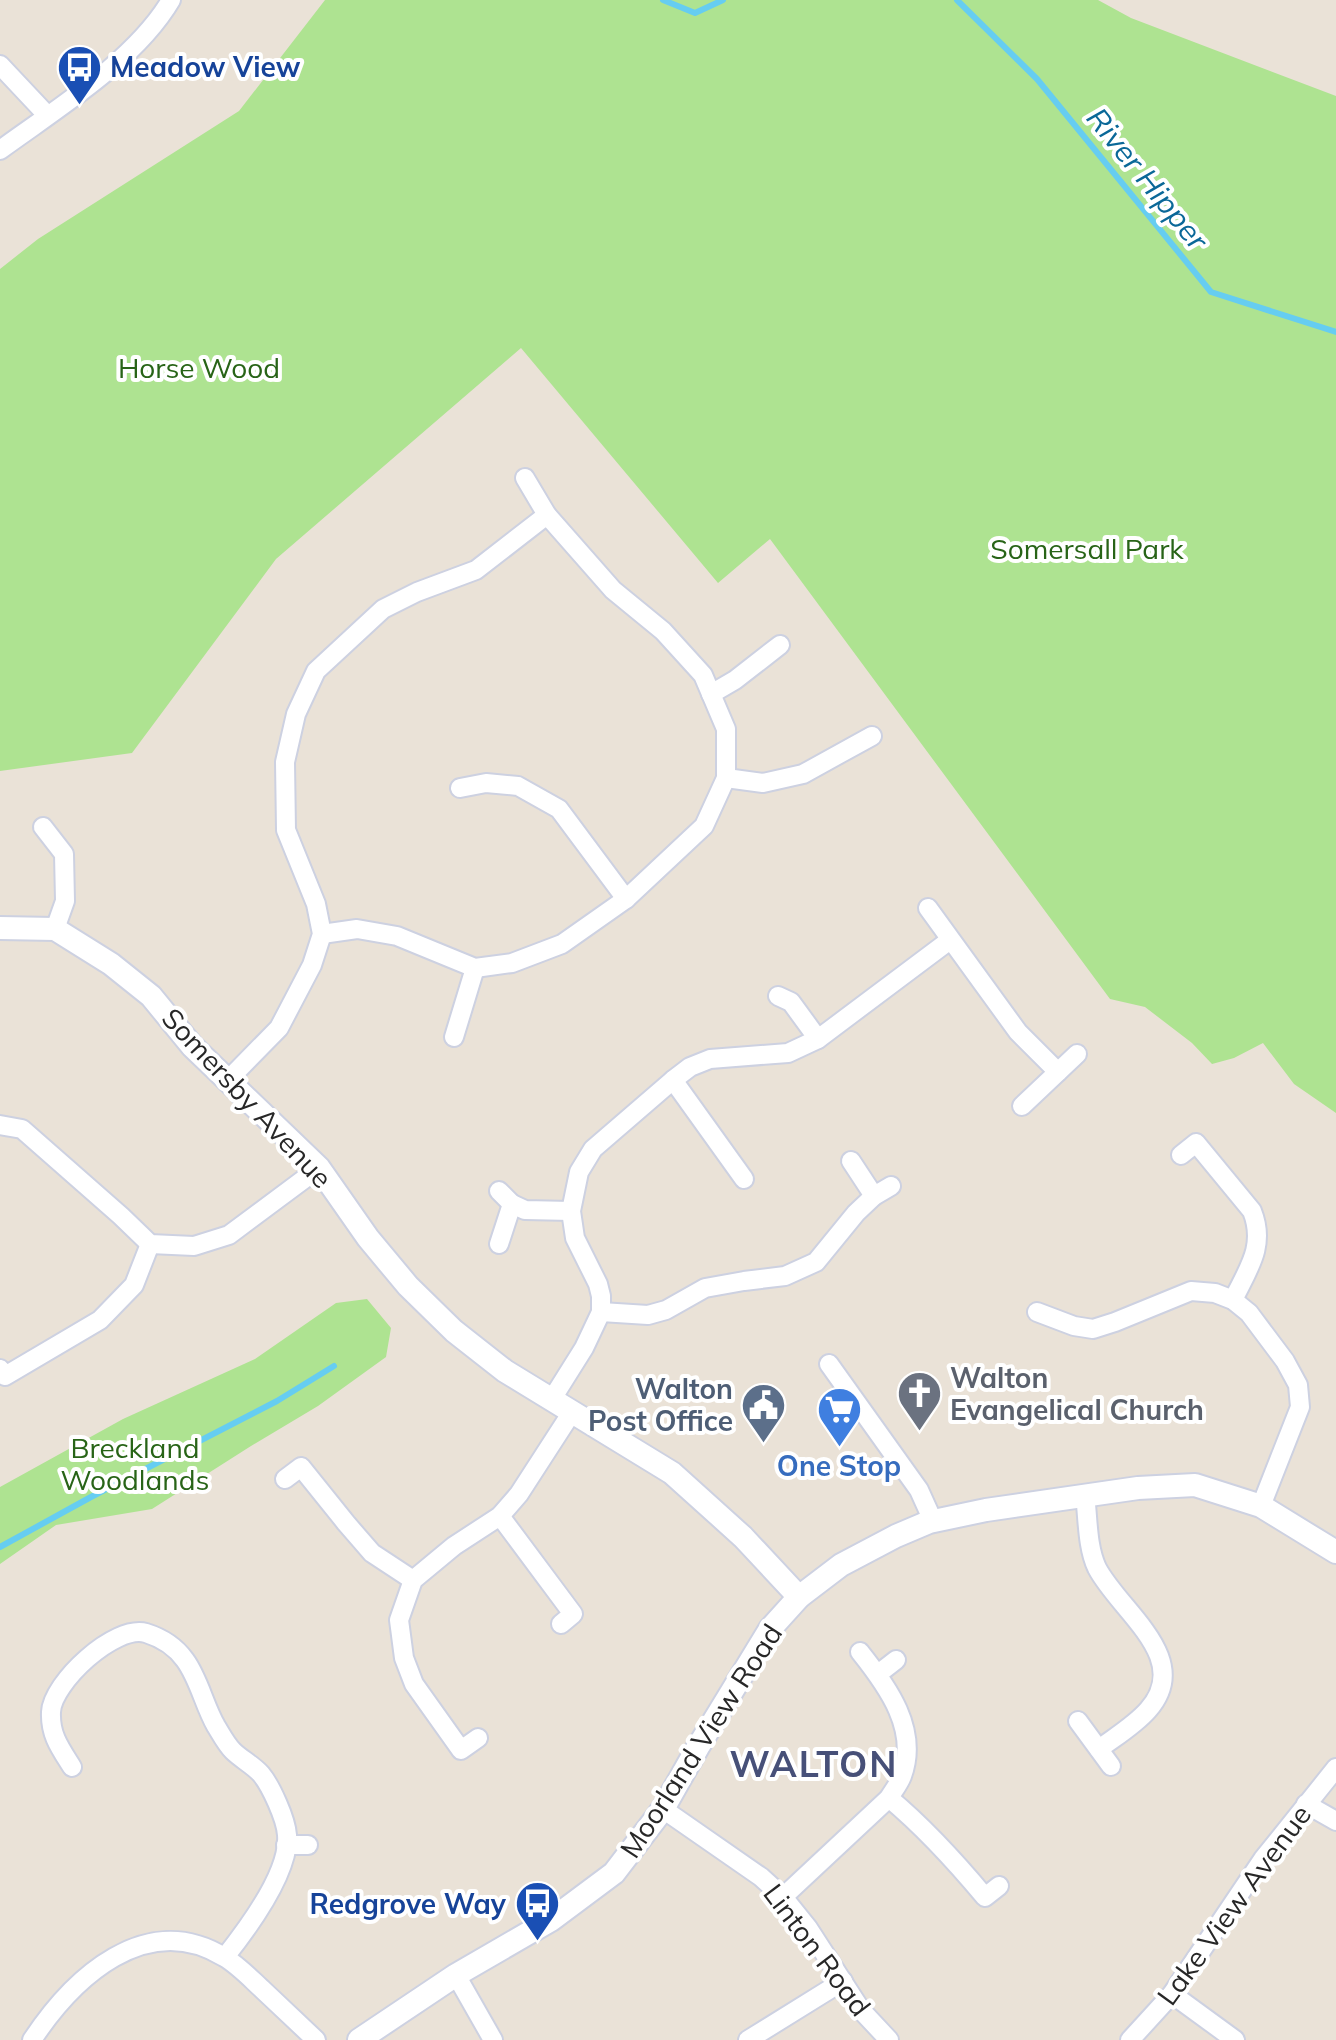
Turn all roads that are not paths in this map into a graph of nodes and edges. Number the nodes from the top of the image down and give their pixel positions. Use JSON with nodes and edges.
{"nodes":[{"id":1,"x":171,"y":0,"type":"edge"},
{"id":2,"x":0,"y":65,"type":"edge"},
{"id":3,"x":47,"y":115,"type":"junction"},
{"id":4,"x":0,"y":150,"type":"edge"},
{"id":5,"x":525,"y":478,"type":"dead end"},
{"id":6,"x":547,"y":515,"type":"junction"},
{"id":7,"x":780,"y":645,"type":"dead end"},
{"id":8,"x":711,"y":694,"type":"junction"},
{"id":9,"x":872,"y":736,"type":"dead end"},
{"id":10,"x":726,"y":778,"type":"junction"},
{"id":11,"x":460,"y":788,"type":"dead end"},
{"id":12,"x":43,"y":827,"type":"dead end"},
{"id":13,"x":626,"y":899,"type":"junction"},
{"id":14,"x":928,"y":908,"type":"dead end"},
{"id":15,"x":0,"y":928,"type":"edge"},
{"id":16,"x":55,"y":929,"type":"junction"},
{"id":17,"x":322,"y":934,"type":"junction"},
{"id":18,"x":950,"y":940,"type":"junction"},
{"id":19,"x":475,"y":968,"type":"junction"},
{"id":20,"x":778,"y":996,"type":"dead end"},
{"id":21,"x":454,"y":1037,"type":"dead end"},
{"id":22,"x":818,"y":1039,"type":"junction"},
{"id":23,"x":1077,"y":1054,"type":"dead end"},
{"id":24,"x":1058,"y":1072,"type":"junction"},
{"id":25,"x":228,"y":1080,"type":"junction"},
{"id":26,"x":673,"y":1080,"type":"junction"},
{"id":27,"x":1022,"y":1106,"type":"dead end"},
{"id":28,"x":0,"y":1125,"type":"edge"},
{"id":29,"x":745,"y":1147,"type":"dead end"},
{"id":30,"x":1181,"y":1155,"type":"dead end"},
{"id":31,"x":729,"y":1158,"type":"junction"},
{"id":32,"x":851,"y":1161,"type":"dead end"},
{"id":33,"x":319,"y":1168,"type":"junction"},
{"id":34,"x":744,"y":1179,"type":"dead end"},
{"id":35,"x":891,"y":1186,"type":"dead end"},
{"id":36,"x":874,"y":1196,"type":"junction"},
{"id":37,"x":571,"y":1211,"type":"junction"},
{"id":38,"x":150,"y":1244,"type":"junction"},
{"id":39,"x":499,"y":1244,"type":"dead end"},
{"id":40,"x":1233,"y":1300,"type":"junction"},
{"id":41,"x":601,"y":1312,"type":"junction"},
{"id":42,"x":1037,"y":1312,"type":"dead end"},
{"id":43,"x":829,"y":1364,"type":"dead end"},
{"id":44,"x":0,"y":1369,"type":"edge"},
{"id":45,"x":552,"y":1399,"type":"junction"},
{"id":46,"x":572,"y":1412,"type":"junction"},
{"id":47,"x":285,"y":1479,"type":"dead end"},
{"id":48,"x":1085,"y":1495,"type":"junction"},
{"id":49,"x":1261,"y":1506,"type":"junction"},
{"id":50,"x":500,"y":1516,"type":"junction"},
{"id":51,"x":933,"y":1521,"type":"junction"},
{"id":52,"x":1336,"y":1552,"type":"edge"},
{"id":53,"x":413,"y":1580,"type":"junction"},
{"id":54,"x":799,"y":1597,"type":"junction"},
{"id":55,"x":561,"y":1624,"type":"dead end"},
{"id":56,"x":860,"y":1652,"type":"dead end"},
{"id":57,"x":896,"y":1660,"type":"dead end"},
{"id":58,"x":878,"y":1674,"type":"junction"},
{"id":59,"x":1078,"y":1721,"type":"dead end"},
{"id":60,"x":478,"y":1738,"type":"dead end"},
{"id":61,"x":1099,"y":1749,"type":"junction"},
{"id":62,"x":1111,"y":1766,"type":"dead end"},
{"id":63,"x":72,"y":1767,"type":"dead end"},
{"id":64,"x":1336,"y":1768,"type":"edge"},
{"id":65,"x":889,"y":1798,"type":"junction"},
{"id":66,"x":1306,"y":1804,"type":"junction"},
{"id":67,"x":663,"y":1809,"type":"junction"},
{"id":68,"x":1336,"y":1821,"type":"edge"},
{"id":69,"x":286,"y":1845,"type":"junction"},
{"id":70,"x":308,"y":1845,"type":"dead end"},
{"id":71,"x":999,"y":1886,"type":"dead end"},
{"id":72,"x":783,"y":1897,"type":"junction"},
{"id":73,"x":225,"y":1957,"type":"junction"},
{"id":74,"x":456,"y":1975,"type":"junction"},
{"id":75,"x":843,"y":1981,"type":"junction"},
{"id":76,"x":1172,"y":1994,"type":"junction"},
{"id":77,"x":32,"y":2040,"type":"edge"},
{"id":78,"x":316,"y":2040,"type":"edge"},
{"id":79,"x":359,"y":2040,"type":"edge"},
{"id":80,"x":493,"y":2040,"type":"edge"},
{"id":81,"x":748,"y":2040,"type":"edge"},
{"id":82,"x":889,"y":2040,"type":"edge"},
{"id":83,"x":1130,"y":2040,"type":"edge"},
{"id":84,"x":1235,"y":2040,"type":"edge"}],
"edges":[{"from":1,"to":3,"type":"street"},
{"from":2,"to":3,"type":"street"},
{"from":3,"to":4,"type":"street"},
{"from":5,"to":6,"type":"street"},
{"from":6,"to":8,"type":"street"},
{"from":6,"to":17,"type":"street"},
{"from":7,"to":8,"type":"street"},
{"from":8,"to":10,"type":"street"},
{"from":9,"to":10,"type":"street"},
{"from":10,"to":13,"type":"street"},
{"from":11,"to":13,"type":"street"},
{"from":12,"to":16,"type":"street"},
{"from":13,"to":19,"type":"street"},
{"from":14,"to":18,"type":"street"},
{"from":15,"to":16,"type":"street"},
{"from":16,"to":25,"type":"street","name":"Somersby Avenue"},
{"from":17,"to":19,"type":"street"},
{"from":17,"to":25,"type":"street"},
{"from":18,"to":22,"type":"street"},
{"from":18,"to":24,"type":"street"},
{"from":19,"to":21,"type":"street"},
{"from":20,"to":22,"type":"street"},
{"from":22,"to":26,"type":"street"},
{"from":23,"to":24,"type":"street"},
{"from":24,"to":27,"type":"street"},
{"from":25,"to":33,"type":"street","name":"Somersby Avenue"},
{"from":26,"to":31,"type":"street"},
{"from":26,"to":37,"type":"street"},
{"from":28,"to":38,"type":"street"},
{"from":29,"to":31,"type":"street"},
{"from":30,"to":40,"type":"street"},
{"from":31,"to":34,"type":"street"},
{"from":32,"to":36,"type":"street"},
{"from":33,"to":38,"type":"street"},
{"from":33,"to":45,"type":"street","name":"Somersby Avenue"},
{"from":35,"to":36,"type":"street"},
{"from":36,"to":41,"type":"street"},
{"from":37,"to":39,"type":"street"},
{"from":37,"to":41,"type":"street"},
{"from":38,"to":44,"type":"street"},
{"from":40,"to":42,"type":"street"},
{"from":40,"to":49,"type":"street"},
{"from":41,"to":45,"type":"street"},
{"from":43,"to":51,"type":"street"},
{"from":45,"to":46,"type":"street","name":"Somersby Avenue"},
{"from":46,"to":50,"type":"street"},
{"from":46,"to":54,"type":"street","name":"Somersby Avenue"},
{"from":47,"to":53,"type":"street"},
{"from":48,"to":49,"type":"street","name":"Moorland View Road"},
{"from":48,"to":51,"type":"street","name":"Moorland View Road"},
{"from":48,"to":61,"type":"street"},
{"from":49,"to":52,"type":"street","name":"Moorland View Road"},
{"from":50,"to":53,"type":"street"},
{"from":50,"to":55,"type":"street"},
{"from":51,"to":54,"type":"street","name":"Moorland View Road"},
{"from":53,"to":60,"type":"street"},
{"from":54,"to":67,"type":"street","name":"Moorland View Road"},
{"from":56,"to":58,"type":"street"},
{"from":57,"to":58,"type":"street"},
{"from":58,"to":65,"type":"street"},
{"from":59,"to":61,"type":"street"},
{"from":61,"to":62,"type":"street"},
{"from":63,"to":69,"type":"street"},
{"from":64,"to":66,"type":"street","name":"Lake View Avenue"},
{"from":65,"to":71,"type":"street"},
{"from":65,"to":72,"type":"street"},
{"from":66,"to":68,"type":"street"},
{"from":66,"to":76,"type":"street","name":"Lake View Avenue"},
{"from":67,"to":72,"type":"street","name":"Linton Road"},
{"from":67,"to":74,"type":"street","name":"Moorland View Road"},
{"from":69,"to":70,"type":"street"},
{"from":69,"to":73,"type":"street"},
{"from":72,"to":75,"type":"street","name":"Linton Road"},
{"from":73,"to":77,"type":"street"},
{"from":73,"to":78,"type":"street"},
{"from":74,"to":79,"type":"street","name":"Moorland View Road"},
{"from":74,"to":80,"type":"street"},
{"from":75,"to":81,"type":"street"},
{"from":75,"to":82,"type":"street","name":"Linton Road"},
{"from":76,"to":83,"type":"street","name":"Lake View Avenue"},
{"from":76,"to":84,"type":"street"}]}
